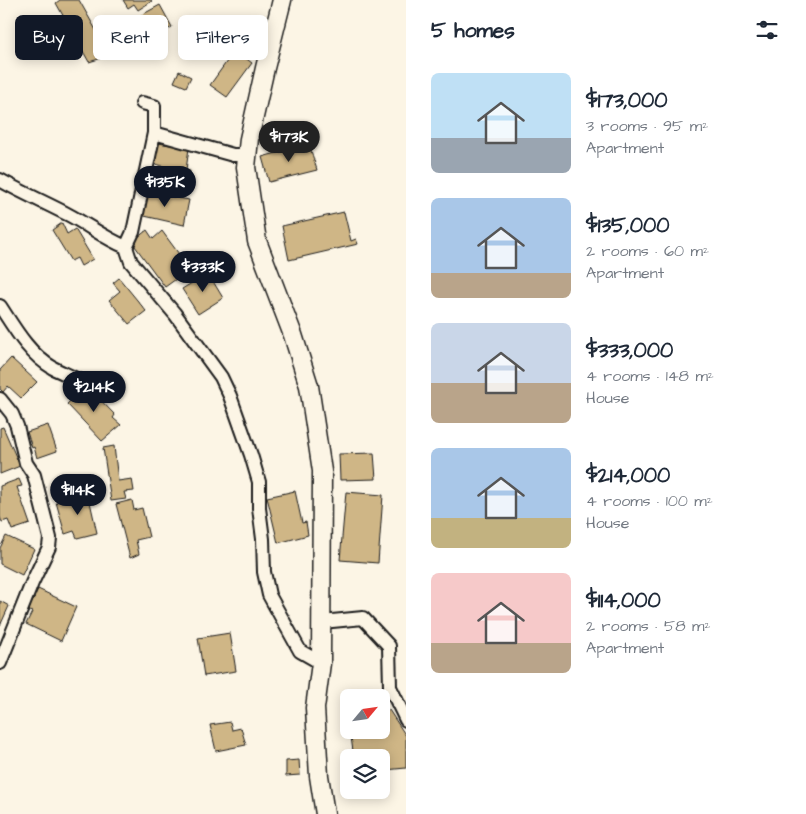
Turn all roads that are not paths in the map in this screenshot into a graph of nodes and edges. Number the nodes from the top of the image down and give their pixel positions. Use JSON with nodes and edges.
{"nodes":[{"id":1,"x":282,"y":0,"type":"edge"},
{"id":2,"x":142,"y":103,"type":"dead end"},
{"id":3,"x":154,"y":133,"type":"junction"},
{"id":4,"x":248,"y":155,"type":"junction"},
{"id":5,"x":0,"y":180,"type":"edge"},
{"id":6,"x":126,"y":247,"type":"junction"},
{"id":7,"x":0,"y":306,"type":"edge"},
{"id":8,"x":82,"y":382,"type":"dead end"},
{"id":9,"x":0,"y":399,"type":"edge"},
{"id":10,"x":322,"y":622,"type":"junction"},
{"id":11,"x":0,"y":663,"type":"edge"},
{"id":12,"x":321,"y":663,"type":"junction"},
{"id":13,"x":406,"y":720,"type":"edge"},
{"id":14,"x":325,"y":814,"type":"edge"}],
"edges":[{"from":1,"to":4,"type":"street"},
{"from":2,"to":3,"type":"street"},
{"from":3,"to":4,"type":"street"},
{"from":3,"to":6,"type":"street"},
{"from":4,"to":10,"type":"street"},
{"from":5,"to":6,"type":"street"},
{"from":6,"to":12,"type":"street"},
{"from":7,"to":8,"type":"street"},
{"from":9,"to":11,"type":"street"},
{"from":10,"to":12,"type":"street"},
{"from":10,"to":13,"type":"street"},
{"from":12,"to":14,"type":"street"}]}
